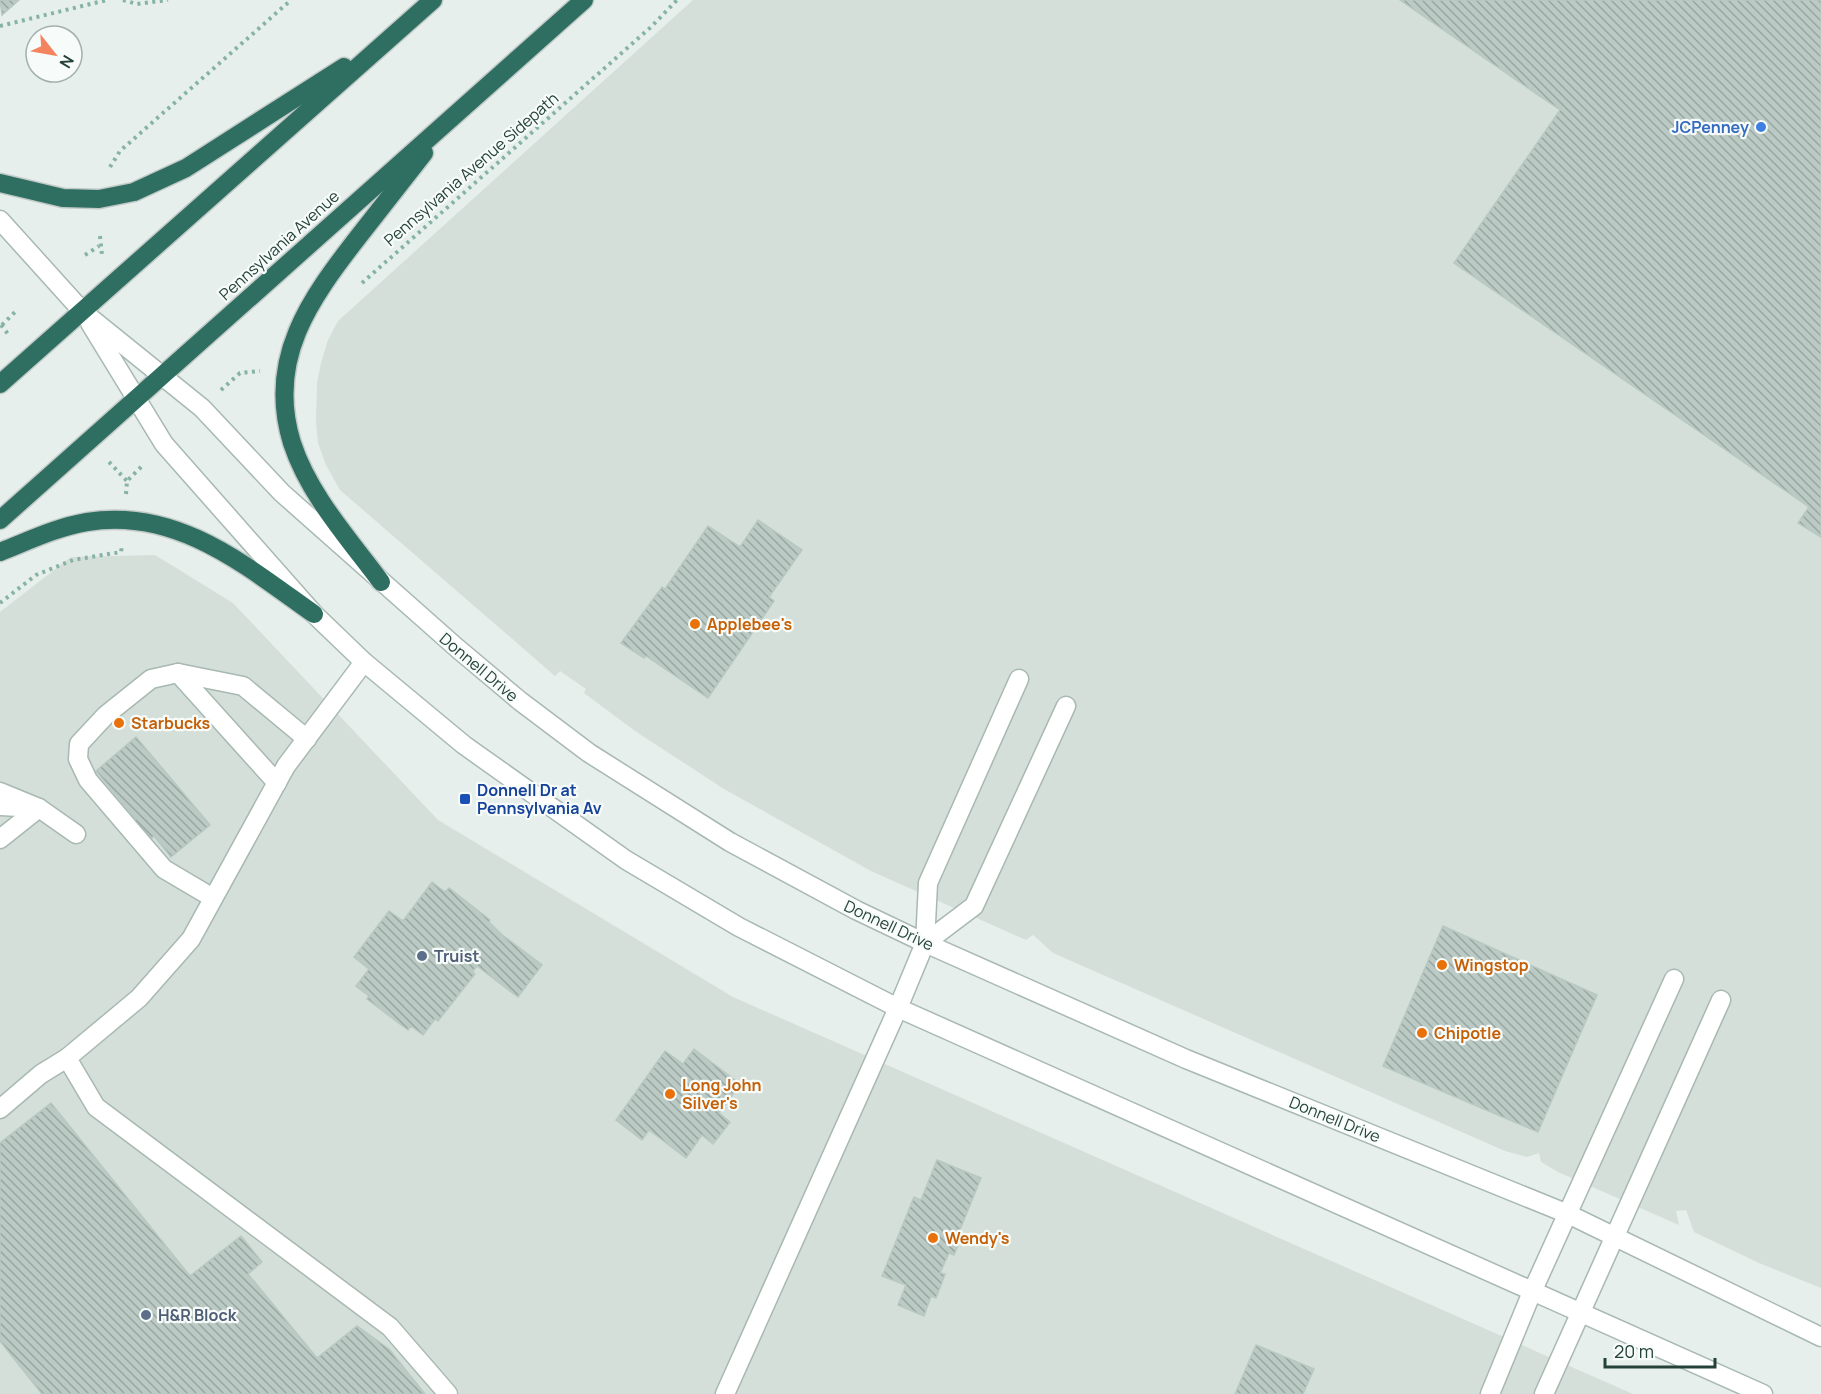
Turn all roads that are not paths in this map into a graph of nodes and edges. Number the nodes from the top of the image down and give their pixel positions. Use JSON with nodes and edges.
{"nodes":[{"id":1,"x":433,"y":0,"type":"edge"},
{"id":2,"x":584,"y":0,"type":"edge"},
{"id":3,"x":392,"y":37,"type":"junction"},
{"id":4,"x":454,"y":114,"type":"junction"},
{"id":5,"x":0,"y":183,"type":"edge"},
{"id":6,"x":0,"y":220,"type":"edge"},
{"id":7,"x":83,"y":312,"type":"junction"},
{"id":8,"x":163,"y":376,"type":"junction"},
{"id":9,"x":0,"y":384,"type":"edge"},
{"id":10,"x":136,"y":399,"type":"junction"},
{"id":11,"x":0,"y":520,"type":"edge"},
{"id":12,"x":0,"y":552,"type":"edge"},
{"id":13,"x":381,"y":582,"type":"junction"},
{"id":14,"x":314,"y":614,"type":"junction"},
{"id":15,"x":364,"y":662,"type":"junction"},
{"id":16,"x":178,"y":673,"type":"junction"},
{"id":17,"x":1019,"y":679,"type":"dead end"},
{"id":18,"x":1066,"y":706,"type":"dead end"},
{"id":19,"x":307,"y":739,"type":"junction"},
{"id":20,"x":277,"y":783,"type":"junction"},
{"id":21,"x":0,"y":792,"type":"edge"},
{"id":22,"x":0,"y":807,"type":"edge"},
{"id":23,"x":39,"y":808,"type":"junction"},
{"id":24,"x":76,"y":834,"type":"dead end"},
{"id":25,"x":0,"y":838,"type":"edge"},
{"id":26,"x":213,"y":898,"type":"junction"},
{"id":27,"x":925,"y":943,"type":"junction"},
{"id":28,"x":1674,"y":979,"type":"dead end"},
{"id":29,"x":1721,"y":1000,"type":"dead end"},
{"id":30,"x":898,"y":1008,"type":"junction"},
{"id":31,"x":67,"y":1058,"type":"junction"},
{"id":32,"x":0,"y":1109,"type":"edge"},
{"id":33,"x":1568,"y":1214,"type":"junction"},
{"id":34,"x":1615,"y":1236,"type":"junction"},
{"id":35,"x":1532,"y":1293,"type":"junction"},
{"id":36,"x":1580,"y":1313,"type":"junction"},
{"id":37,"x":1821,"y":1337,"type":"edge"},
{"id":38,"x":448,"y":1394,"type":"edge"},
{"id":39,"x":725,"y":1394,"type":"edge"},
{"id":40,"x":1490,"y":1394,"type":"edge"},
{"id":41,"x":1544,"y":1394,"type":"edge"},
{"id":42,"x":1763,"y":1394,"type":"edge"}],
"edges":[{"from":1,"to":3,"type":"highway"},
{"from":2,"to":4,"type":"highway","name":"Pennsylvania Avenue"},
{"from":3,"to":5,"type":"highway"},
{"from":3,"to":7,"type":"highway"},
{"from":4,"to":8,"type":"highway","name":"Pennsylvania Avenue"},
{"from":4,"to":13,"type":"highway"},
{"from":6,"to":7,"type":"street","name":"Donnell Drive"},
{"from":7,"to":8,"type":"street","name":"Donnell Drive"},
{"from":7,"to":9,"type":"highway"},
{"from":7,"to":10,"type":"street","name":"Donnell Drive"},
{"from":8,"to":10,"type":"highway","name":"Pennsylvania Avenue"},
{"from":8,"to":13,"type":"street","name":"Donnell Drive"},
{"from":10,"to":11,"type":"highway","name":"Pennsylvania Avenue"},
{"from":10,"to":14,"type":"street","name":"Donnell Drive"},
{"from":12,"to":14,"type":"highway"},
{"from":13,"to":27,"type":"street","name":"Donnell Drive"},
{"from":14,"to":15,"type":"street","name":"Donnell Drive"},
{"from":15,"to":19,"type":"street"},
{"from":15,"to":30,"type":"street","name":"Donnell Drive"},
{"from":16,"to":19,"type":"street"},
{"from":16,"to":20,"type":"street"},
{"from":16,"to":26,"type":"street"},
{"from":17,"to":27,"type":"street"},
{"from":18,"to":27,"type":"street"},
{"from":19,"to":20,"type":"street"},
{"from":20,"to":26,"type":"street"},
{"from":21,"to":23,"type":"street"},
{"from":22,"to":23,"type":"street"},
{"from":23,"to":24,"type":"street"},
{"from":23,"to":25,"type":"street"},
{"from":26,"to":31,"type":"street"},
{"from":27,"to":30,"type":"street"},
{"from":27,"to":33,"type":"street","name":"Donnell Drive"},
{"from":28,"to":33,"type":"street"},
{"from":29,"to":34,"type":"street"},
{"from":30,"to":35,"type":"street","name":"Donnell Drive"},
{"from":30,"to":39,"type":"street"},
{"from":31,"to":32,"type":"street"},
{"from":31,"to":38,"type":"street"},
{"from":33,"to":34,"type":"street","name":"Donnell Drive"},
{"from":33,"to":35,"type":"street"},
{"from":34,"to":36,"type":"street"},
{"from":34,"to":37,"type":"street","name":"Donnell Drive"},
{"from":35,"to":36,"type":"street","name":"Donnell Drive"},
{"from":35,"to":40,"type":"street"},
{"from":36,"to":41,"type":"street"},
{"from":36,"to":42,"type":"street","name":"Donnell Drive"}]}
